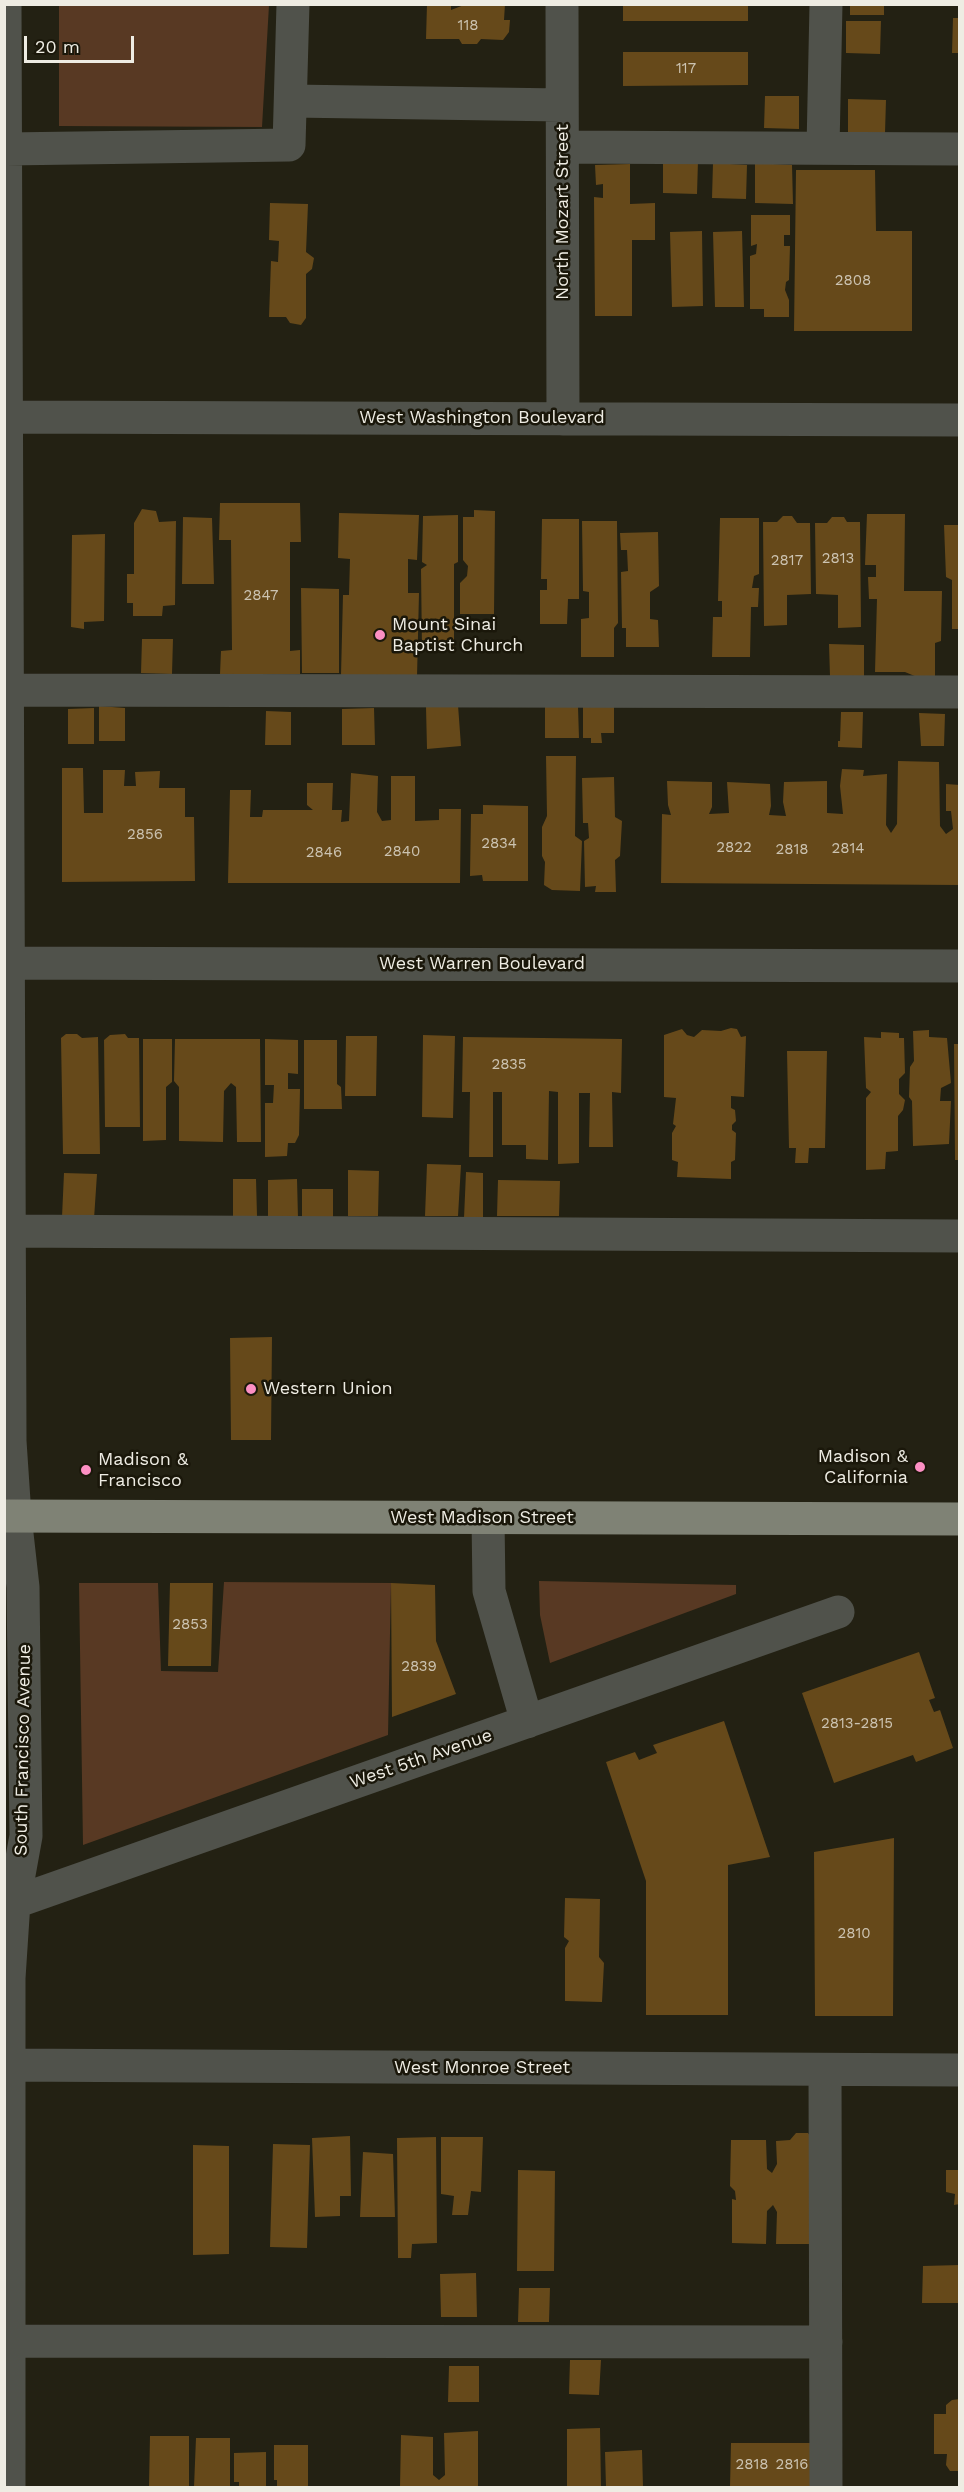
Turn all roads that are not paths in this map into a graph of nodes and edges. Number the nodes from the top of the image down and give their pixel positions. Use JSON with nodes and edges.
{"nodes":[{"id":1,"x":5,"y":4,"type":"edge"},
{"id":2,"x":294,"y":4,"type":"edge"},
{"id":3,"x":562,"y":4,"type":"edge"},
{"id":4,"x":826,"y":4,"type":"edge"},
{"id":5,"x":5,"y":13,"type":"edge"},
{"id":6,"x":291,"y":101,"type":"junction"},
{"id":7,"x":562,"y":105,"type":"junction"},
{"id":8,"x":563,"y":147,"type":"junction"},
{"id":9,"x":823,"y":148,"type":"junction"},
{"id":10,"x":6,"y":149,"type":"edge"},
{"id":11,"x":960,"y":149,"type":"edge"},
{"id":12,"x":6,"y":417,"type":"edge"},
{"id":13,"x":563,"y":419,"type":"junction"},
{"id":14,"x":960,"y":420,"type":"edge"},
{"id":15,"x":8,"y":690,"type":"junction"},
{"id":16,"x":960,"y":692,"type":"edge"},
{"id":17,"x":6,"y":725,"type":"edge"},
{"id":18,"x":6,"y":963,"type":"edge"},
{"id":19,"x":960,"y":966,"type":"edge"},
{"id":20,"x":7,"y":1232,"type":"edge"},
{"id":21,"x":960,"y":1236,"type":"edge"},
{"id":22,"x":10,"y":1516,"type":"edge"},
{"id":23,"x":489,"y":1518,"type":"junction"},
{"id":24,"x":960,"y":1520,"type":"edge"},
{"id":25,"x":838,"y":1612,"type":"dead end"},
{"id":26,"x":15,"y":1718,"type":"edge"},
{"id":27,"x":527,"y":1722,"type":"junction"},
{"id":28,"x":9,"y":1904,"type":"edge"},
{"id":29,"x":7,"y":2065,"type":"edge"},
{"id":30,"x":825,"y":2070,"type":"junction"},
{"id":31,"x":960,"y":2070,"type":"edge"},
{"id":32,"x":7,"y":2341,"type":"edge"},
{"id":33,"x":826,"y":2342,"type":"junction"},
{"id":34,"x":9,"y":2487,"type":"edge"},
{"id":35,"x":826,"y":2487,"type":"edge"}],
"edges":[{"from":1,"to":5,"type":"street","name":"South Francisco Avenue"},
{"from":2,"to":6,"type":"street"},
{"from":3,"to":7,"type":"street","name":"North Mozart Street"},
{"from":4,"to":9,"type":"street"},
{"from":5,"to":10,"type":"street","name":"South Francisco Avenue"},
{"from":6,"to":7,"type":"street"},
{"from":6,"to":10,"type":"street"},
{"from":7,"to":8,"type":"street","name":"North Mozart Street"},
{"from":8,"to":9,"type":"street"},
{"from":8,"to":13,"type":"street","name":"North Mozart Street"},
{"from":9,"to":11,"type":"street"},
{"from":10,"to":12,"type":"street","name":"South Francisco Avenue"},
{"from":12,"to":13,"type":"street","name":"West Washington Boulevard"},
{"from":12,"to":15,"type":"street","name":"South Francisco Avenue"},
{"from":13,"to":14,"type":"street","name":"West Washington Boulevard"},
{"from":15,"to":16,"type":"street"},
{"from":15,"to":17,"type":"street","name":"South Francisco Avenue"},
{"from":17,"to":18,"type":"street","name":"South Francisco Avenue"},
{"from":18,"to":19,"type":"street","name":"West Warren Boulevard"},
{"from":18,"to":20,"type":"street","name":"South Francisco Avenue"},
{"from":20,"to":21,"type":"street"},
{"from":20,"to":22,"type":"street","name":"South Francisco Avenue"},
{"from":22,"to":23,"type":"main road","name":"West Madison Street"},
{"from":22,"to":26,"type":"street","name":"South Francisco Avenue"},
{"from":23,"to":24,"type":"main road","name":"West Madison Street"},
{"from":23,"to":27,"type":"street"},
{"from":25,"to":27,"type":"street","name":"West 5th Avenue"},
{"from":26,"to":28,"type":"street","name":"South Francisco Avenue"},
{"from":27,"to":28,"type":"street","name":"West 5th Avenue"},
{"from":28,"to":29,"type":"street","name":"South Francisco Avenue"},
{"from":29,"to":30,"type":"street","name":"West Monroe Street"},
{"from":29,"to":32,"type":"street","name":"South Francisco Avenue"},
{"from":30,"to":31,"type":"street","name":"West Monroe Street"},
{"from":30,"to":33,"type":"street"},
{"from":32,"to":33,"type":"street"},
{"from":32,"to":34,"type":"street","name":"South Francisco Avenue"},
{"from":33,"to":35,"type":"street"}]}
